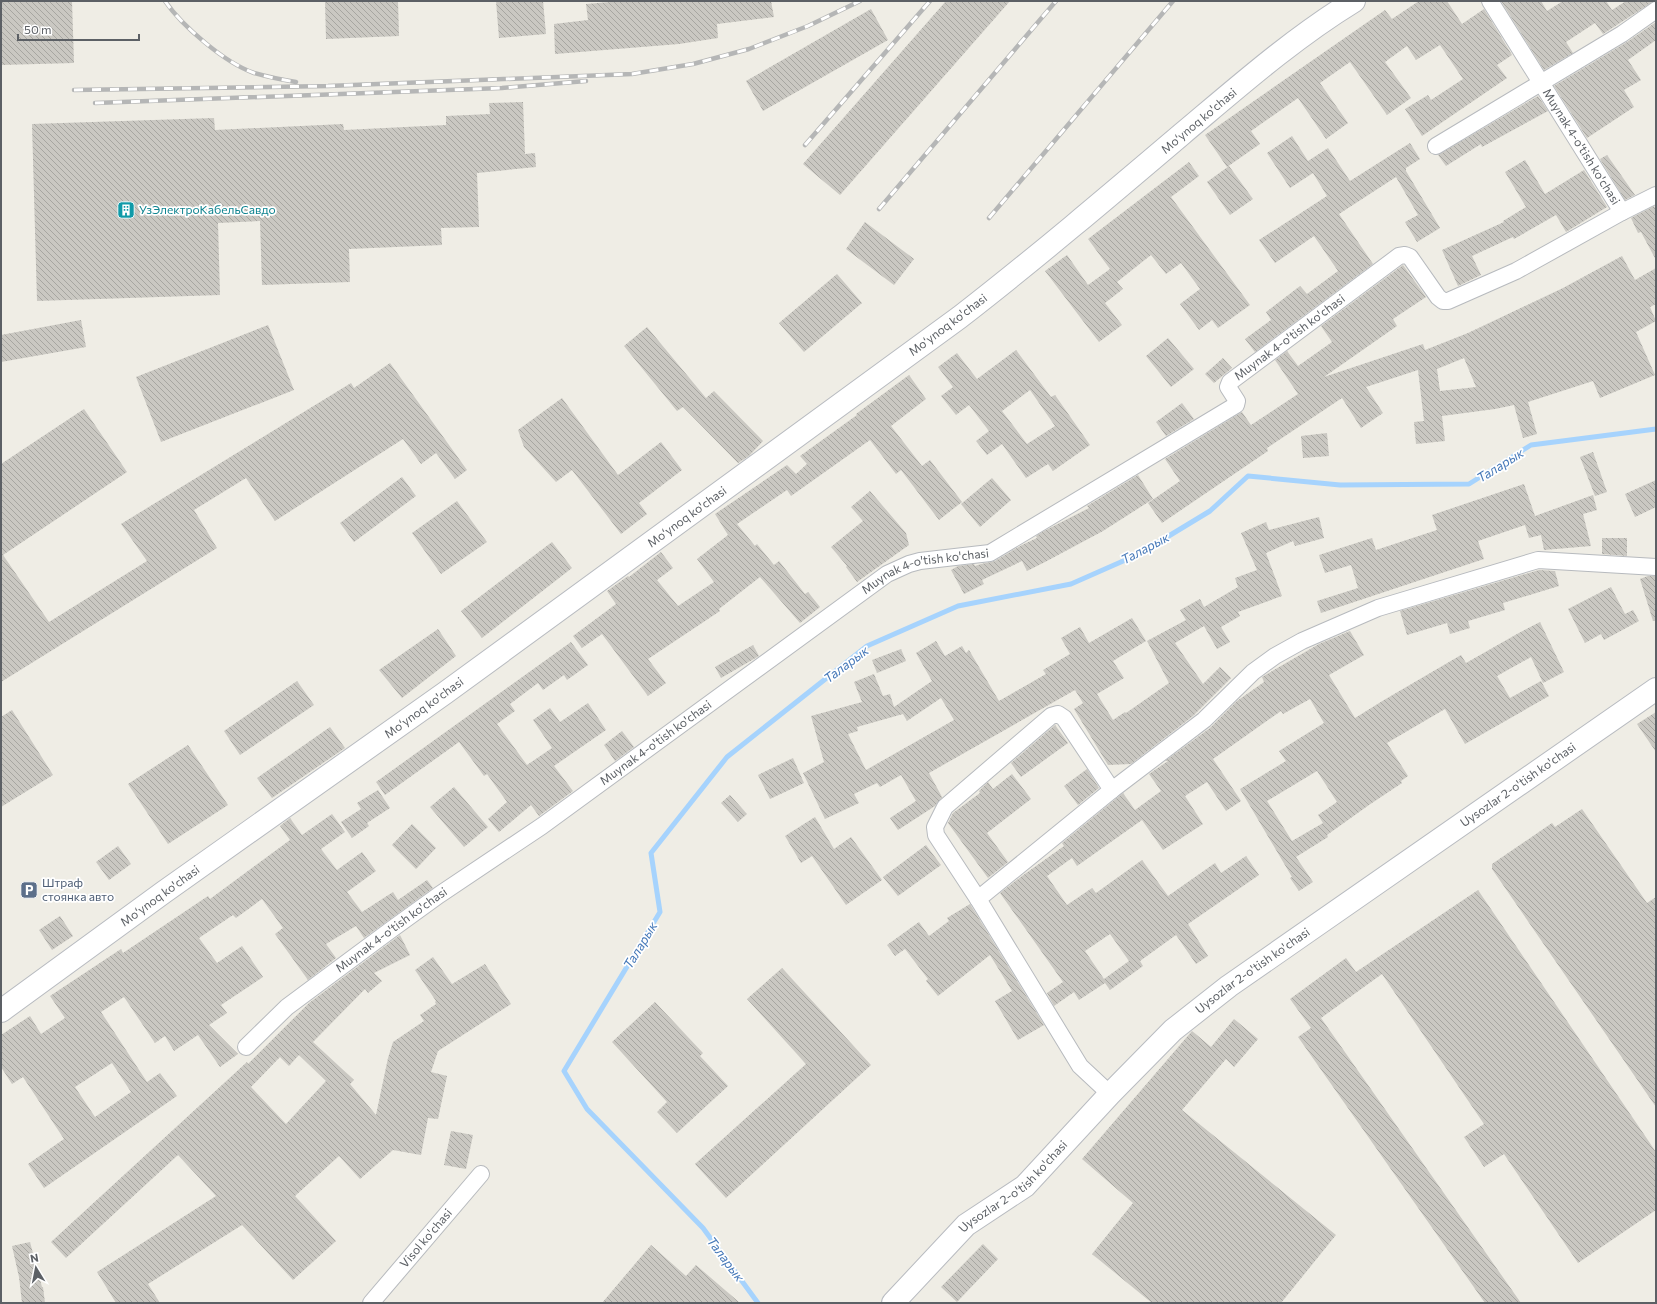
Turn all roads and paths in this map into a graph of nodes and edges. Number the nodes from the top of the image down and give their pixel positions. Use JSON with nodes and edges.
{"nodes":[{"id":1,"x":1354,"y":1,"type":"edge"},
{"id":2,"x":1490,"y":1,"type":"edge"},
{"id":3,"x":1656,"y":10,"type":"edge"},
{"id":4,"x":1541,"y":82,"type":"junction"},
{"id":5,"x":1436,"y":146,"type":"dead end"},
{"id":6,"x":1656,"y":195,"type":"edge"},
{"id":7,"x":1622,"y":212,"type":"junction"},
{"id":8,"x":1656,"y":567,"type":"edge"},
{"id":9,"x":1656,"y":689,"type":"edge"},
{"id":10,"x":1112,"y":790,"type":"junction"},
{"id":11,"x":978,"y":899,"type":"junction"},
{"id":12,"x":1,"y":1011,"type":"edge"},
{"id":13,"x":246,"y":1047,"type":"dead end"},
{"id":14,"x":1110,"y":1094,"type":"junction"},
{"id":15,"x":481,"y":1174,"type":"dead end"},
{"id":16,"x":371,"y":1303,"type":"edge"},
{"id":17,"x":893,"y":1303,"type":"edge"}],
"edges":[{"from":1,"to":12,"type":"street","name":"Moʻynoq ko'chasi"},
{"from":2,"to":4,"type":"street","name":"Muynak 4-o'tish ko'chasi"},
{"from":3,"to":4,"type":"street","name":"Muynak 4-o'tish ko'chasi"},
{"from":4,"to":5,"type":"street","name":"Muynak 4-o'tish ko'chasi"},
{"from":4,"to":7,"type":"street","name":"Muynak 4-o'tish ko'chasi"},
{"from":6,"to":7,"type":"street","name":"Muynak 4-o'tish ko'chasi"},
{"from":7,"to":13,"type":"street","name":"Muynak 4-o'tish ko'chasi"},
{"from":8,"to":10,"type":"street"},
{"from":9,"to":14,"type":"street","name":"Uysozlar 2-o'tish ko'chasi"},
{"from":10,"to":11,"type":"street"},
{"from":10,"to":11,"type":"street"},
{"from":11,"to":14,"type":"street"},
{"from":14,"to":17,"type":"street","name":"Uysozlar 2-o'tish ko'chasi"},
{"from":15,"to":16,"type":"street","name":"Visol ko'chasi"}]}
